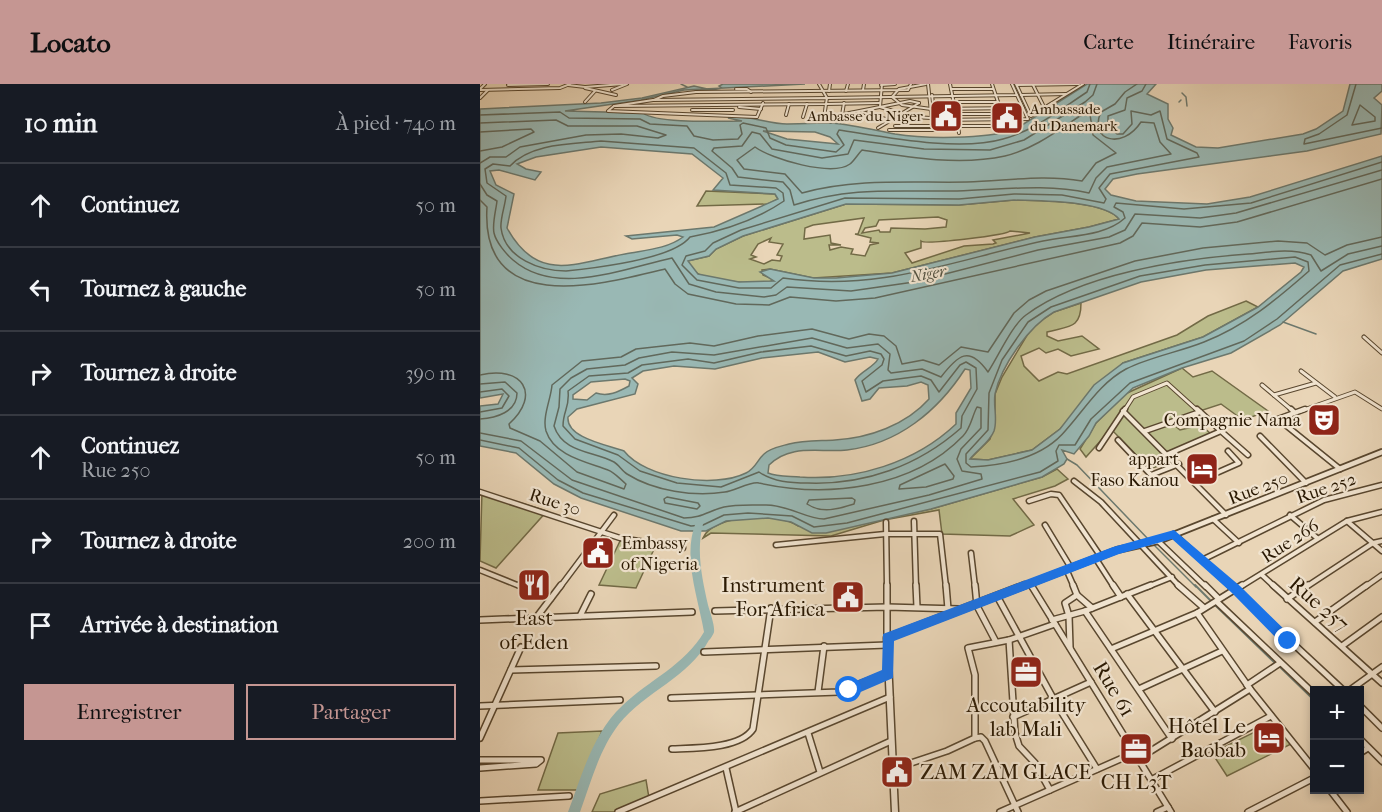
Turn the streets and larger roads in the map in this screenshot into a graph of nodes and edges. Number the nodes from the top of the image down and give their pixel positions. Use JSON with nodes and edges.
{"nodes":[{"id":1,"x":508,"y":84,"type":"edge"},
{"id":2,"x":519,"y":84,"type":"edge"},
{"id":3,"x":548,"y":84,"type":"edge"},
{"id":4,"x":564,"y":84,"type":"edge"},
{"id":5,"x":569,"y":84,"type":"edge"},
{"id":6,"x":589,"y":84,"type":"edge"},
{"id":7,"x":606,"y":84,"type":"edge"},
{"id":8,"x":623,"y":84,"type":"edge"},
{"id":9,"x":627,"y":84,"type":"edge"},
{"id":10,"x":820,"y":84,"type":"edge"},
{"id":11,"x":830,"y":84,"type":"edge"},
{"id":12,"x":848,"y":84,"type":"edge"},
{"id":13,"x":864,"y":84,"type":"edge"},
{"id":14,"x":895,"y":84,"type":"edge"},
{"id":15,"x":928,"y":84,"type":"edge"},
{"id":16,"x":950,"y":84,"type":"edge"},
{"id":17,"x":992,"y":84,"type":"edge"},
{"id":18,"x":1012,"y":84,"type":"edge"},
{"id":19,"x":1033,"y":84,"type":"edge"},
{"id":20,"x":1049,"y":84,"type":"edge"},
{"id":21,"x":1065,"y":84,"type":"edge"},
{"id":22,"x":1079,"y":84,"type":"edge"},
{"id":23,"x":1083,"y":84,"type":"edge"},
{"id":24,"x":881,"y":85,"type":"edge"},
{"id":25,"x":911,"y":85,"type":"edge"},
{"id":26,"x":1016,"y":85,"type":"edge"},
{"id":27,"x":602,"y":86,"type":"junction"},
{"id":28,"x":482,"y":87,"type":"edge"},
{"id":29,"x":582,"y":87,"type":"junction"},
{"id":30,"x":514,"y":89,"type":"junction"},
{"id":31,"x":951,"y":89,"type":"junction"},
{"id":32,"x":993,"y":89,"type":"junction"},
{"id":33,"x":489,"y":90,"type":"junction"},
{"id":34,"x":503,"y":90,"type":"junction"},
{"id":35,"x":593,"y":90,"type":"junction"},
{"id":36,"x":612,"y":90,"type":"dead end"},
{"id":37,"x":863,"y":90,"type":"junction"},
{"id":38,"x":881,"y":90,"type":"junction"},
{"id":39,"x":897,"y":90,"type":"junction"},
{"id":40,"x":723,"y":91,"type":"junction"},
{"id":41,"x":824,"y":91,"type":"junction"},
{"id":42,"x":829,"y":91,"type":"junction"},
{"id":43,"x":846,"y":91,"type":"junction"},
{"id":44,"x":696,"y":92,"type":"junction"},
{"id":45,"x":703,"y":92,"type":"junction"},
{"id":46,"x":768,"y":92,"type":"junction"},
{"id":47,"x":1070,"y":92,"type":"junction"},
{"id":48,"x":1017,"y":94,"type":"junction"},
{"id":49,"x":1055,"y":94,"type":"junction"},
{"id":50,"x":1066,"y":94,"type":"junction"},
{"id":51,"x":616,"y":95,"type":"dead end"},
{"id":52,"x":952,"y":95,"type":"junction"},
{"id":53,"x":995,"y":95,"type":"junction"},
{"id":54,"x":1022,"y":95,"type":"junction"},
{"id":55,"x":1038,"y":95,"type":"junction"},
{"id":56,"x":881,"y":96,"type":"junction"},
{"id":57,"x":892,"y":96,"type":"junction"},
{"id":58,"x":930,"y":96,"type":"junction"},
{"id":59,"x":827,"y":97,"type":"junction"},
{"id":60,"x":480,"y":98,"type":"edge"},
{"id":61,"x":719,"y":98,"type":"junction"},
{"id":62,"x":765,"y":98,"type":"junction"},
{"id":63,"x":654,"y":99,"type":"junction"},
{"id":64,"x":699,"y":99,"type":"junction"},
{"id":65,"x":739,"y":99,"type":"junction"},
{"id":66,"x":585,"y":102,"type":"dead end"},
{"id":67,"x":953,"y":102,"type":"junction"},
{"id":68,"x":998,"y":102,"type":"junction"},
{"id":69,"x":844,"y":103,"type":"junction"},
{"id":70,"x":862,"y":103,"type":"junction"},
{"id":71,"x":880,"y":103,"type":"junction"},
{"id":72,"x":898,"y":103,"type":"junction"},
{"id":73,"x":763,"y":104,"type":"junction"},
{"id":74,"x":790,"y":104,"type":"junction"},
{"id":75,"x":807,"y":104,"type":"junction"},
{"id":76,"x":826,"y":104,"type":"junction"},
{"id":77,"x":695,"y":105,"type":"junction"},
{"id":78,"x":716,"y":105,"type":"junction"},
{"id":79,"x":736,"y":105,"type":"junction"},
{"id":80,"x":614,"y":106,"type":"junction"},
{"id":81,"x":649,"y":106,"type":"junction"},
{"id":82,"x":880,"y":107,"type":"junction"},
{"id":83,"x":911,"y":107,"type":"junction"},
{"id":84,"x":1000,"y":108,"type":"junction"},
{"id":85,"x":1023,"y":108,"type":"junction"},
{"id":86,"x":1045,"y":108,"type":"junction"},
{"id":87,"x":761,"y":109,"type":"junction"},
{"id":88,"x":932,"y":109,"type":"junction"},
{"id":89,"x":954,"y":109,"type":"junction"},
{"id":90,"x":692,"y":110,"type":"junction"},
{"id":91,"x":733,"y":110,"type":"junction"},
{"id":92,"x":860,"y":111,"type":"junction"},
{"id":93,"x":644,"y":112,"type":"junction"},
{"id":94,"x":689,"y":114,"type":"junction"},
{"id":95,"x":901,"y":114,"type":"junction"},
{"id":96,"x":956,"y":114,"type":"junction"},
{"id":97,"x":786,"y":115,"type":"dead end"},
{"id":98,"x":842,"y":115,"type":"junction"},
{"id":99,"x":730,"y":116,"type":"junction"},
{"id":100,"x":897,"y":116,"type":"junction"},
{"id":101,"x":803,"y":117,"type":"dead end"},
{"id":102,"x":906,"y":118,"type":"junction"},
{"id":103,"x":932,"y":118,"type":"junction"},
{"id":104,"x":855,"y":119,"type":"dead end"},
{"id":105,"x":890,"y":120,"type":"junction"},
{"id":106,"x":935,"y":120,"type":"junction"},
{"id":107,"x":957,"y":120,"type":"junction"},
{"id":108,"x":896,"y":126,"type":"junction"},
{"id":109,"x":932,"y":126,"type":"junction"},
{"id":110,"x":958,"y":126,"type":"junction"},
{"id":111,"x":996,"y":126,"type":"dead end"},
{"id":112,"x":878,"y":128,"type":"dead end"},
{"id":113,"x":936,"y":130,"type":"dead end"},
{"id":114,"x":959,"y":133,"type":"dead end"},
{"id":115,"x":1364,"y":337,"type":"dead end"},
{"id":116,"x":1382,"y":353,"type":"edge"},
{"id":117,"x":1301,"y":371,"type":"dead end"},
{"id":118,"x":1316,"y":382,"type":"junction"},
{"id":119,"x":1262,"y":385,"type":"dead end"},
{"id":120,"x":1275,"y":395,"type":"junction"},
{"id":121,"x":1335,"y":397,"type":"junction"},
{"id":122,"x":1382,"y":410,"type":"edge"},
{"id":123,"x":1123,"y":411,"type":"junction"},
{"id":124,"x":1201,"y":412,"type":"junction"},
{"id":125,"x":1294,"y":412,"type":"junction"},
{"id":126,"x":1144,"y":431,"type":"junction"},
{"id":127,"x":1221,"y":431,"type":"junction"},
{"id":128,"x":1260,"y":436,"type":"dead end"},
{"id":129,"x":1118,"y":440,"type":"dead end"},
{"id":130,"x":1099,"y":448,"type":"dead end"},
{"id":131,"x":1228,"y":452,"type":"dead end"},
{"id":132,"x":1382,"y":453,"type":"edge"},
{"id":133,"x":1168,"y":454,"type":"junction"},
{"id":134,"x":1248,"y":455,"type":"dead end"},
{"id":135,"x":1179,"y":464,"type":"junction"},
{"id":136,"x":1341,"y":469,"type":"junction"},
{"id":137,"x":1074,"y":481,"type":"dead end"},
{"id":138,"x":1196,"y":482,"type":"junction"},
{"id":139,"x":1307,"y":484,"type":"junction"},
{"id":140,"x":1382,"y":485,"type":"edge"},
{"id":141,"x":480,"y":492,"type":"edge"},
{"id":142,"x":1029,"y":501,"type":"dead end"},
{"id":143,"x":1382,"y":512,"type":"edge"},
{"id":144,"x":614,"y":515,"type":"dead end"},
{"id":145,"x":1226,"y":515,"type":"junction"},
{"id":146,"x":1290,"y":515,"type":"junction"},
{"id":147,"x":1214,"y":519,"type":"junction"},
{"id":148,"x":914,"y":521,"type":"dead end"},
{"id":149,"x":1347,"y":521,"type":"junction"},
{"id":150,"x":886,"y":522,"type":"dead end"},
{"id":151,"x":1045,"y":525,"type":"dead end"},
{"id":152,"x":602,"y":531,"type":"junction"},
{"id":153,"x":885,"y":534,"type":"junction"},
{"id":154,"x":914,"y":534,"type":"junction"},
{"id":155,"x":1174,"y":534,"type":"junction"},
{"id":156,"x":1317,"y":538,"type":"junction"},
{"id":157,"x":1158,"y":541,"type":"junction"},
{"id":158,"x":1382,"y":541,"type":"edge"},
{"id":159,"x":1239,"y":543,"type":"junction"},
{"id":160,"x":1373,"y":543,"type":"junction"},
{"id":161,"x":1142,"y":544,"type":"junction"},
{"id":162,"x":776,"y":545,"type":"dead end"},
{"id":163,"x":683,"y":548,"type":"dead end"},
{"id":164,"x":1382,"y":551,"type":"edge"},
{"id":165,"x":971,"y":553,"type":"dead end"},
{"id":166,"x":1098,"y":558,"type":"junction"},
{"id":167,"x":1202,"y":560,"type":"junction"},
{"id":168,"x":480,"y":570,"type":"edge"},
{"id":169,"x":1069,"y":570,"type":"junction"},
{"id":170,"x":1262,"y":575,"type":"junction"},
{"id":171,"x":1382,"y":575,"type":"edge"},
{"id":172,"x":1172,"y":577,"type":"junction"},
{"id":173,"x":1030,"y":583,"type":"junction"},
{"id":174,"x":1236,"y":590,"type":"junction"},
{"id":175,"x":591,"y":594,"type":"dead end"},
{"id":176,"x":1127,"y":594,"type":"junction"},
{"id":177,"x":1077,"y":595,"type":"junction"},
{"id":178,"x":997,"y":596,"type":"junction"},
{"id":179,"x":1121,"y":597,"type":"junction"},
{"id":180,"x":551,"y":598,"type":"junction"},
{"id":181,"x":1287,"y":599,"type":"junction"},
{"id":182,"x":1218,"y":600,"type":"junction"},
{"id":183,"x":977,"y":606,"type":"junction"},
{"id":184,"x":887,"y":607,"type":"junction"},
{"id":185,"x":917,"y":607,"type":"junction"},
{"id":186,"x":1203,"y":607,"type":"junction"},
{"id":187,"x":771,"y":608,"type":"junction"},
{"id":188,"x":1092,"y":608,"type":"junction"},
{"id":189,"x":948,"y":609,"type":"junction"},
{"id":190,"x":960,"y":609,"type":"junction"},
{"id":191,"x":715,"y":611,"type":"dead end"},
{"id":192,"x":1085,"y":611,"type":"junction"},
{"id":193,"x":692,"y":612,"type":"dead end"},
{"id":194,"x":1197,"y":613,"type":"junction"},
{"id":195,"x":580,"y":616,"type":"junction"},
{"id":196,"x":1069,"y":616,"type":"junction"},
{"id":197,"x":1382,"y":617,"type":"edge"},
{"id":198,"x":536,"y":618,"type":"junction"},
{"id":199,"x":480,"y":620,"type":"edge"},
{"id":200,"x":1053,"y":622,"type":"junction"},
{"id":201,"x":1315,"y":622,"type":"junction"},
{"id":202,"x":1154,"y":629,"type":"junction"},
{"id":203,"x":1017,"y":637,"type":"junction"},
{"id":204,"x":1009,"y":640,"type":"junction"},
{"id":205,"x":887,"y":642,"type":"junction"},
{"id":206,"x":996,"y":642,"type":"junction"},
{"id":207,"x":824,"y":646,"type":"junction"},
{"id":208,"x":1342,"y":646,"type":"junction"},
{"id":209,"x":521,"y":647,"type":"dead end"},
{"id":210,"x":766,"y":648,"type":"junction"},
{"id":211,"x":1070,"y":649,"type":"junction"},
{"id":212,"x":1111,"y":649,"type":"junction"},
{"id":213,"x":1222,"y":651,"type":"junction"},
{"id":214,"x":704,"y":652,"type":"dead end"},
{"id":215,"x":1280,"y":663,"type":"junction"},
{"id":216,"x":656,"y":666,"type":"dead end"},
{"id":217,"x":1382,"y":667,"type":"edge"},
{"id":218,"x":1182,"y":668,"type":"junction"},
{"id":219,"x":511,"y":670,"type":"junction"},
{"id":220,"x":888,"y":673,"type":"junction"},
{"id":221,"x":1372,"y":674,"type":"junction"},
{"id":222,"x":1091,"y":682,"type":"junction"},
{"id":223,"x":1382,"y":682,"type":"edge"},
{"id":224,"x":1339,"y":686,"type":"edge"},
{"id":225,"x":1356,"y":686,"type":"edge"},
{"id":226,"x":1248,"y":687,"type":"junction"},
{"id":227,"x":1139,"y":689,"type":"junction"},
{"id":228,"x":1310,"y":690,"type":"edge"},
{"id":229,"x":818,"y":692,"type":"junction"},
{"id":230,"x":758,"y":694,"type":"junction"},
{"id":231,"x":890,"y":697,"type":"junction"},
{"id":232,"x":671,"y":698,"type":"dead end"},
{"id":233,"x":620,"y":700,"type":"dead end"},
{"id":234,"x":1054,"y":700,"type":"junction"},
{"id":235,"x":493,"y":705,"type":"junction"},
{"id":236,"x":480,"y":706,"type":"edge"},
{"id":237,"x":1364,"y":711,"type":"edge"},
{"id":238,"x":1215,"y":712,"type":"junction"},
{"id":239,"x":1271,"y":716,"type":"junction"},
{"id":240,"x":1013,"y":717,"type":"junction"},
{"id":241,"x":1382,"y":728,"type":"edge"},
{"id":242,"x":808,"y":733,"type":"junction"},
{"id":243,"x":480,"y":738,"type":"edge"},
{"id":244,"x":975,"y":738,"type":"junction"},
{"id":245,"x":1172,"y":739,"type":"junction"},
{"id":246,"x":1360,"y":740,"type":"edge"},
{"id":247,"x":891,"y":741,"type":"junction"},
{"id":248,"x":1368,"y":748,"type":"junction"},
{"id":249,"x":672,"y":749,"type":"dead end"},
{"id":250,"x":1364,"y":750,"type":"edge"},
{"id":251,"x":1136,"y":756,"type":"junction"},
{"id":252,"x":512,"y":759,"type":"junction"},
{"id":253,"x":480,"y":760,"type":"edge"},
{"id":254,"x":1382,"y":761,"type":"edge"},
{"id":255,"x":1310,"y":764,"type":"edge"},
{"id":256,"x":509,"y":766,"type":"junction"},
{"id":257,"x":480,"y":768,"type":"edge"},
{"id":258,"x":726,"y":768,"type":"junction"},
{"id":259,"x":892,"y":769,"type":"junction"},
{"id":260,"x":1097,"y":769,"type":"junction"},
{"id":261,"x":820,"y":772,"type":"junction"},
{"id":262,"x":1310,"y":779,"type":"edge"},
{"id":263,"x":1151,"y":780,"type":"junction"},
{"id":264,"x":1050,"y":790,"type":"junction"},
{"id":265,"x":1334,"y":794,"type":"edge"},
{"id":266,"x":569,"y":796,"type":"dead end"},
{"id":267,"x":480,"y":801,"type":"edge"},
{"id":268,"x":1014,"y":804,"type":"junction"},
{"id":269,"x":1169,"y":809,"type":"edge"},
{"id":270,"x":1259,"y":810,"type":"edge"},
{"id":271,"x":618,"y":812,"type":"edge"},
{"id":272,"x":735,"y":812,"type":"edge"},
{"id":273,"x":895,"y":812,"type":"edge"},
{"id":274,"x":1000,"y":812,"type":"edge"},
{"id":275,"x":1018,"y":812,"type":"edge"},
{"id":276,"x":1157,"y":812,"type":"edge"},
{"id":277,"x":1248,"y":812,"type":"edge"},
{"id":278,"x":1347,"y":812,"type":"edge"}],
"edges":[{"from":1,"to":2,"type":"street"},
{"from":1,"to":34,"type":"street"},
{"from":2,"to":3,"type":"street"},
{"from":2,"to":30,"type":"street"},
{"from":4,"to":5,"type":"street"},
{"from":5,"to":29,"type":"street"},
{"from":5,"to":30,"type":"street"},
{"from":6,"to":29,"type":"street"},
{"from":7,"to":27,"type":"street"},
{"from":8,"to":27,"type":"street"},
{"from":9,"to":36,"type":"street"},
{"from":10,"to":41,"type":"street"},
{"from":11,"to":42,"type":"street"},
{"from":12,"to":43,"type":"street"},
{"from":13,"to":37,"type":"street"},
{"from":14,"to":24,"type":"street"},
{"from":15,"to":25,"type":"street"},
{"from":15,"to":58,"type":"street"},
{"from":16,"to":31,"type":"street"},
{"from":17,"to":32,"type":"street"},
{"from":18,"to":48,"type":"street"},
{"from":19,"to":20,"type":"street"},
{"from":19,"to":26,"type":"street"},
{"from":19,"to":55,"type":"street"},
{"from":20,"to":21,"type":"street"},
{"from":20,"to":49,"type":"street"},
{"from":21,"to":22,"type":"street"},
{"from":21,"to":47,"type":"street"},
{"from":23,"to":47,"type":"street"},
{"from":24,"to":38,"type":"street"},
{"from":25,"to":39,"type":"street"},
{"from":26,"to":54,"type":"street"},
{"from":27,"to":29,"type":"street"},
{"from":27,"to":35,"type":"street"},
{"from":28,"to":33,"type":"street"},
{"from":29,"to":35,"type":"street"},
{"from":30,"to":34,"type":"street"},
{"from":31,"to":32,"type":"street"},
{"from":31,"to":52,"type":"street"},
{"from":32,"to":53,"type":"street"},
{"from":33,"to":34,"type":"street"},
{"from":33,"to":60,"type":"street"},
{"from":35,"to":51,"type":"street"},
{"from":35,"to":66,"type":"street"},
{"from":37,"to":38,"type":"street"},
{"from":37,"to":43,"type":"street"},
{"from":38,"to":39,"type":"street"},
{"from":38,"to":56,"type":"street"},
{"from":39,"to":57,"type":"street"},
{"from":40,"to":44,"type":"street"},
{"from":40,"to":45,"type":"street"},
{"from":40,"to":46,"type":"street"},
{"from":40,"to":61,"type":"street"},
{"from":41,"to":42,"type":"street"},
{"from":41,"to":46,"type":"street"},
{"from":41,"to":59,"type":"street"},
{"from":42,"to":43,"type":"street"},
{"from":44,"to":45,"type":"street"},
{"from":44,"to":63,"type":"street"},
{"from":45,"to":64,"type":"street"},
{"from":46,"to":62,"type":"street"},
{"from":47,"to":50,"type":"street"},
{"from":48,"to":53,"type":"street"},
{"from":48,"to":85,"type":"street"},
{"from":49,"to":50,"type":"street"},
{"from":49,"to":55,"type":"street"},
{"from":50,"to":86,"type":"street"},
{"from":52,"to":53,"type":"street"},
{"from":52,"to":58,"type":"street"},
{"from":52,"to":67,"type":"street"},
{"from":53,"to":68,"type":"street"},
{"from":54,"to":55,"type":"street"},
{"from":54,"to":86,"type":"street"},
{"from":55,"to":86,"type":"street"},
{"from":56,"to":57,"type":"street"},
{"from":56,"to":59,"type":"street"},
{"from":56,"to":71,"type":"street"},
{"from":57,"to":58,"type":"street"},
{"from":57,"to":72,"type":"street"},
{"from":58,"to":88,"type":"street"},
{"from":59,"to":62,"type":"street"},
{"from":59,"to":76,"type":"street"},
{"from":61,"to":62,"type":"street"},
{"from":61,"to":64,"type":"street"},
{"from":61,"to":65,"type":"street"},
{"from":61,"to":78,"type":"street"},
{"from":62,"to":65,"type":"street"},
{"from":62,"to":73,"type":"street"},
{"from":63,"to":64,"type":"street"},
{"from":63,"to":80,"type":"street"},
{"from":63,"to":81,"type":"street"},
{"from":64,"to":77,"type":"street"},
{"from":65,"to":79,"type":"street"},
{"from":67,"to":68,"type":"street"},
{"from":67,"to":89,"type":"street"},
{"from":68,"to":84,"type":"street"},
{"from":69,"to":70,"type":"street"},
{"from":69,"to":76,"type":"street"},
{"from":69,"to":98,"type":"street"},
{"from":70,"to":71,"type":"street"},
{"from":70,"to":92,"type":"street"},
{"from":71,"to":82,"type":"street"},
{"from":72,"to":82,"type":"street"},
{"from":72,"to":83,"type":"street"},
{"from":72,"to":83,"type":"street"},
{"from":73,"to":74,"type":"street"},
{"from":73,"to":79,"type":"street"},
{"from":73,"to":87,"type":"street"},
{"from":74,"to":75,"type":"street"},
{"from":74,"to":97,"type":"street"},
{"from":75,"to":76,"type":"street"},
{"from":75,"to":101,"type":"street"},
{"from":76,"to":98,"type":"street"},
{"from":77,"to":78,"type":"street"},
{"from":77,"to":81,"type":"street"},
{"from":77,"to":90,"type":"street"},
{"from":78,"to":79,"type":"street"},
{"from":79,"to":87,"type":"street"},
{"from":79,"to":91,"type":"street"},
{"from":80,"to":81,"type":"street"},
{"from":80,"to":93,"type":"street"},
{"from":81,"to":93,"type":"street"},
{"from":82,"to":92,"type":"street"},
{"from":82,"to":95,"type":"street"},
{"from":83,"to":88,"type":"street"},
{"from":83,"to":95,"type":"street"},
{"from":84,"to":85,"type":"street"},
{"from":84,"to":89,"type":"street"},
{"from":84,"to":96,"type":"street"},
{"from":85,"to":107,"type":"street"},
{"from":87,"to":99,"type":"street"},
{"from":88,"to":89,"type":"street"},
{"from":88,"to":103,"type":"street"},
{"from":88,"to":106,"type":"street"},
{"from":89,"to":96,"type":"street"},
{"from":90,"to":91,"type":"street"},
{"from":90,"to":94,"type":"street"},
{"from":91,"to":99,"type":"street"},
{"from":92,"to":98,"type":"street"},
{"from":92,"to":105,"type":"street"},
{"from":93,"to":94,"type":"street"},
{"from":94,"to":99,"type":"street"},
{"from":95,"to":100,"type":"street"},
{"from":96,"to":107,"type":"street"},
{"from":98,"to":104,"type":"street"},
{"from":100,"to":102,"type":"street"},
{"from":100,"to":105,"type":"street"},
{"from":102,"to":103,"type":"street"},
{"from":102,"to":108,"type":"street"},
{"from":103,"to":109,"type":"street"},
{"from":105,"to":112,"type":"street"},
{"from":106,"to":107,"type":"street"},
{"from":106,"to":113,"type":"street"},
{"from":107,"to":110,"type":"street"},
{"from":108,"to":109,"type":"street"},
{"from":108,"to":109,"type":"street"},
{"from":110,"to":111,"type":"street"},
{"from":110,"to":114,"type":"street"},
{"from":115,"to":116,"type":"street"},
{"from":117,"to":118,"type":"street"},
{"from":118,"to":120,"type":"street"},
{"from":118,"to":121,"type":"street"},
{"from":119,"to":120,"type":"street"},
{"from":120,"to":125,"type":"street"},
{"from":121,"to":122,"type":"street"},
{"from":121,"to":125,"type":"street"},
{"from":123,"to":124,"type":"street"},
{"from":123,"to":126,"type":"street"},
{"from":123,"to":130,"type":"street"},
{"from":124,"to":126,"type":"street"},
{"from":124,"to":127,"type":"street"},
{"from":125,"to":136,"type":"street"},
{"from":126,"to":133,"type":"street"},
{"from":127,"to":133,"type":"street"},
{"from":127,"to":134,"type":"street"},
{"from":128,"to":139,"type":"street"},
{"from":129,"to":135,"type":"street"},
{"from":131,"to":138,"type":"street"},
{"from":132,"to":136,"type":"street","name":"Rue 250"},
{"from":133,"to":135,"type":"street"},
{"from":135,"to":138,"type":"street"},
{"from":136,"to":139,"type":"street","name":"Rue 250"},
{"from":137,"to":161,"type":"street"},
{"from":138,"to":145,"type":"street"},
{"from":139,"to":145,"type":"street","name":"Rue 250"},
{"from":140,"to":146,"type":"street","name":"Rue 252"},
{"from":141,"to":152,"type":"street","name":"Rue 30"},
{"from":142,"to":166,"type":"street"},
{"from":143,"to":149,"type":"street","name":"Rue 266"},
{"from":144,"to":152,"type":"street"},
{"from":145,"to":147,"type":"street","name":"Rue 250"},
{"from":146,"to":156,"type":"street"},
{"from":146,"to":159,"type":"street","name":"Rue 252"},
{"from":147,"to":155,"type":"street","name":"Rue 250"},
{"from":147,"to":159,"type":"street"},
{"from":148,"to":154,"type":"street"},
{"from":149,"to":156,"type":"street","name":"Rue 266"},
{"from":149,"to":160,"type":"street"},
{"from":150,"to":153,"type":"street"},
{"from":151,"to":169,"type":"street"},
{"from":152,"to":163,"type":"street","name":"Rue 30"},
{"from":152,"to":180,"type":"street"},
{"from":153,"to":154,"type":"street"},
{"from":153,"to":162,"type":"street"},
{"from":153,"to":184,"type":"street"},
{"from":154,"to":185,"type":"street"},
{"from":154,"to":189,"type":"street"},
{"from":155,"to":157,"type":"street","name":"Rue 250"},
{"from":155,"to":167,"type":"street"},
{"from":156,"to":170,"type":"street","name":"Rue 266"},
{"from":157,"to":161,"type":"street","name":"Rue 250"},
{"from":157,"to":182,"type":"street"},
{"from":158,"to":160,"type":"street"},
{"from":159,"to":167,"type":"street","name":"Rue 252"},
{"from":160,"to":164,"type":"street"},
{"from":160,"to":181,"type":"street"},
{"from":161,"to":166,"type":"street","name":"Rue 250"},
{"from":161,"to":172,"type":"street"},
{"from":165,"to":183,"type":"street"},
{"from":166,"to":169,"type":"street","name":"Rue 250"},
{"from":166,"to":179,"type":"street"},
{"from":167,"to":174,"type":"street"},
{"from":168,"to":180,"type":"street"},
{"from":169,"to":173,"type":"street","name":"Rue 250"},
{"from":169,"to":177,"type":"street"},
{"from":170,"to":174,"type":"street","name":"Rue 266"},
{"from":170,"to":181,"type":"street","name":"Rue 257"},
{"from":171,"to":201,"type":"street"},
{"from":172,"to":176,"type":"street"},
{"from":172,"to":186,"type":"street"},
{"from":173,"to":178,"type":"street","name":"Rue 250"},
{"from":173,"to":200,"type":"street","name":"Rue 61"},
{"from":174,"to":182,"type":"street","name":"Rue 266"},
{"from":174,"to":224,"type":"street"},
{"from":175,"to":195,"type":"street"},
{"from":176,"to":179,"type":"street"},
{"from":176,"to":202,"type":"street"},
{"from":177,"to":188,"type":"street"},
{"from":177,"to":196,"type":"street"},
{"from":178,"to":183,"type":"street","name":"Rue 250"},
{"from":178,"to":203,"type":"street"},
{"from":179,"to":188,"type":"street"},
{"from":180,"to":198,"type":"street"},
{"from":181,"to":201,"type":"street","name":"Rue 257"},
{"from":182,"to":186,"type":"street","name":"Rue 266"},
{"from":182,"to":215,"type":"street"},
{"from":183,"to":190,"type":"street","name":"Rue 250"},
{"from":183,"to":206,"type":"street"},
{"from":184,"to":185,"type":"street"},
{"from":184,"to":187,"type":"street"},
{"from":184,"to":205,"type":"street"},
{"from":185,"to":189,"type":"street"},
{"from":186,"to":194,"type":"street"},
{"from":187,"to":191,"type":"street"},
{"from":187,"to":210,"type":"street"},
{"from":188,"to":192,"type":"street"},
{"from":189,"to":190,"type":"street"},
{"from":190,"to":205,"type":"street","name":"Rue 250"},
{"from":192,"to":196,"type":"street"},
{"from":192,"to":212,"type":"street"},
{"from":193,"to":195,"type":"street"},
{"from":194,"to":202,"type":"street"},
{"from":194,"to":213,"type":"street"},
{"from":195,"to":198,"type":"street"},
{"from":196,"to":200,"type":"street"},
{"from":196,"to":211,"type":"street"},
{"from":197,"to":208,"type":"street"},
{"from":198,"to":199,"type":"street"},
{"from":200,"to":203,"type":"street"},
{"from":200,"to":211,"type":"street","name":"Rue 61"},
{"from":201,"to":208,"type":"street","name":"Rue 257"},
{"from":202,"to":212,"type":"street"},
{"from":202,"to":218,"type":"street"},
{"from":203,"to":204,"type":"street"},
{"from":203,"to":234,"type":"street"},
{"from":204,"to":206,"type":"street"},
{"from":204,"to":240,"type":"street"},
{"from":205,"to":207,"type":"street"},
{"from":205,"to":220,"type":"street"},
{"from":206,"to":244,"type":"street"},
{"from":207,"to":210,"type":"street"},
{"from":207,"to":229,"type":"street"},
{"from":208,"to":221,"type":"street","name":"Rue 257"},
{"from":209,"to":219,"type":"street"},
{"from":210,"to":214,"type":"street"},
{"from":210,"to":230,"type":"street"},
{"from":211,"to":222,"type":"street","name":"Rue 61"},
{"from":212,"to":227,"type":"street"},
{"from":213,"to":218,"type":"street"},
{"from":213,"to":226,"type":"street"},
{"from":215,"to":226,"type":"street"},
{"from":215,"to":228,"type":"street"},
{"from":216,"to":219,"type":"street"},
{"from":217,"to":221,"type":"street"},
{"from":218,"to":227,"type":"street"},
{"from":218,"to":238,"type":"street"},
{"from":219,"to":235,"type":"street"},
{"from":220,"to":229,"type":"street"},
{"from":220,"to":231,"type":"street"},
{"from":221,"to":223,"type":"street","name":"Rue 257"},
{"from":221,"to":225,"type":"street"},
{"from":222,"to":234,"type":"street"},
{"from":222,"to":251,"type":"street","name":"Rue 61"},
{"from":226,"to":238,"type":"street"},
{"from":226,"to":239,"type":"street"},
{"from":227,"to":245,"type":"street"},
{"from":229,"to":230,"type":"street"},
{"from":230,"to":232,"type":"street"},
{"from":230,"to":249,"type":"street"},
{"from":231,"to":242,"type":"street"},
{"from":231,"to":247,"type":"street"},
{"from":233,"to":235,"type":"street"},
{"from":234,"to":240,"type":"street"},
{"from":234,"to":260,"type":"street"},
{"from":235,"to":236,"type":"street"},
{"from":235,"to":243,"type":"street"},
{"from":237,"to":241,"type":"street"},
{"from":238,"to":245,"type":"street"},
{"from":239,"to":255,"type":"street"},
{"from":239,"to":263,"type":"street"},
{"from":240,"to":264,"type":"street"},
{"from":242,"to":258,"type":"street"},
{"from":242,"to":261,"type":"street"},
{"from":244,"to":259,"type":"street"},
{"from":244,"to":268,"type":"street"},
{"from":245,"to":251,"type":"street"},
{"from":246,"to":248,"type":"street"},
{"from":247,"to":259,"type":"street"},
{"from":247,"to":261,"type":"street"},
{"from":248,"to":250,"type":"street"},
{"from":248,"to":254,"type":"street"},
{"from":251,"to":260,"type":"street"},
{"from":251,"to":263,"type":"street","name":"Rue 61"},
{"from":252,"to":253,"type":"street"},
{"from":252,"to":256,"type":"street"},
{"from":252,"to":256,"type":"street"},
{"from":256,"to":257,"type":"street"},
{"from":258,"to":271,"type":"street"},
{"from":258,"to":272,"type":"street"},
{"from":259,"to":273,"type":"street"},
{"from":260,"to":264,"type":"street"},
{"from":261,"to":272,"type":"street"},
{"from":262,"to":270,"type":"street"},
{"from":263,"to":269,"type":"street","name":"Rue 61"},
{"from":264,"to":268,"type":"street"},
{"from":265,"to":278,"type":"street"},
{"from":266,"to":267,"type":"street"},
{"from":268,"to":274,"type":"street"},
{"from":268,"to":275,"type":"street"},
{"from":269,"to":276,"type":"street"},
{"from":270,"to":277,"type":"street"}]}
